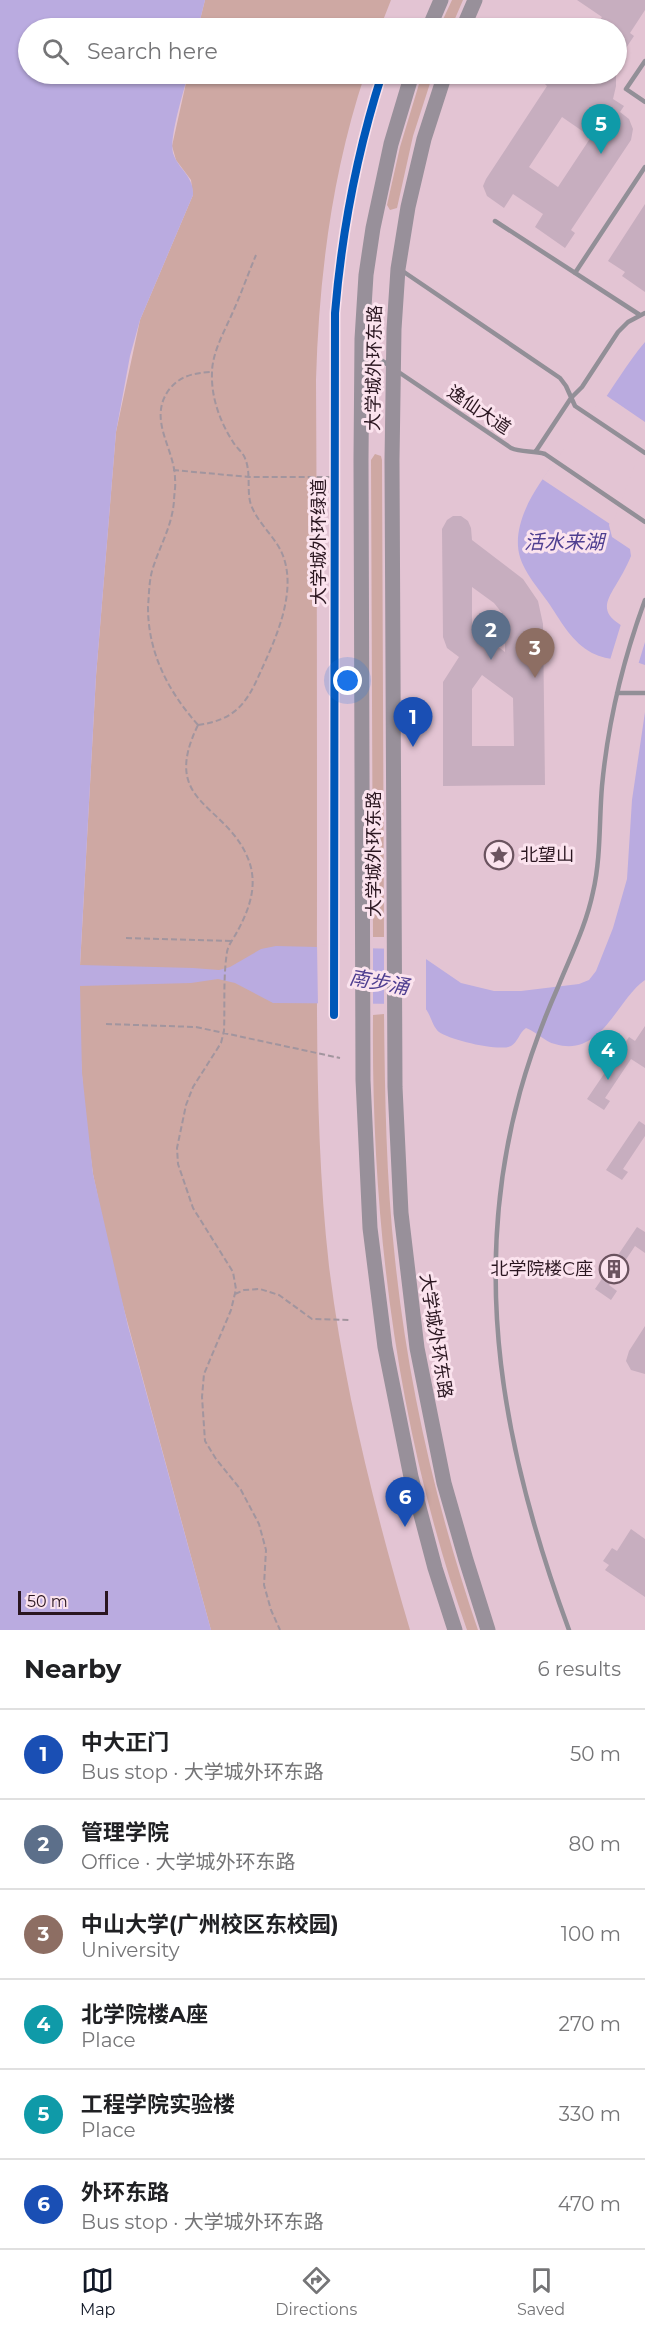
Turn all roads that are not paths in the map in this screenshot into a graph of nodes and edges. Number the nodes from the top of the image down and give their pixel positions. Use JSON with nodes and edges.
{"nodes":[{"id":1,"x":441,"y":0,"type":"edge"},
{"id":2,"x":475,"y":0,"type":"edge"},
{"id":3,"x":433,"y":18,"type":"edge"},
{"id":4,"x":467,"y":18,"type":"edge"},
{"id":5,"x":645,"y":61,"type":"edge"},
{"id":6,"x":409,"y":84,"type":"edge"},
{"id":7,"x":442,"y":84,"type":"edge"},
{"id":8,"x":645,"y":102,"type":"edge"},
{"id":9,"x":645,"y":167,"type":"edge"},
{"id":10,"x":495,"y":221,"type":"dead end"},
{"id":11,"x":398,"y":269,"type":"junction"},
{"id":12,"x":575,"y":273,"type":"junction"},
{"id":13,"x":642,"y":314,"type":"edge"},
{"id":14,"x":362,"y":348,"type":"junction"},
{"id":15,"x":393,"y":369,"type":"junction"},
{"id":16,"x":570,"y":398,"type":"junction"},
{"id":17,"x":536,"y":451,"type":"junction"},
{"id":18,"x":645,"y":453,"type":"edge"},
{"id":19,"x":645,"y":522,"type":"edge"},
{"id":20,"x":645,"y":600,"type":"edge"},
{"id":21,"x":617,"y":693,"type":"junction"},
{"id":22,"x":645,"y":693,"type":"edge"},
{"id":23,"x":455,"y":1630,"type":"edge"},
{"id":24,"x":488,"y":1630,"type":"edge"},
{"id":25,"x":569,"y":1630,"type":"edge"}],
"edges":[{"from":1,"to":3,"type":"main road"},
{"from":2,"to":4,"type":"main road"},
{"from":5,"to":8,"type":"lane"},
{"from":6,"to":14,"type":"main road","name":"大学城外环东路"},
{"from":7,"to":11,"type":"main road","name":"大学城外环东路"},
{"from":9,"to":12,"type":"lane"},
{"from":10,"to":12,"type":"lane"},
{"from":11,"to":15,"type":"main road","name":"大学城外环东路"},
{"from":11,"to":16,"type":"lane"},
{"from":12,"to":13,"type":"lane"},
{"from":13,"to":16,"type":"lane"},
{"from":14,"to":15,"type":"lane","name":"逸仙大道"},
{"from":14,"to":23,"type":"main road","name":"大学城外环东路"},
{"from":15,"to":17,"type":"lane","name":"逸仙大道"},
{"from":15,"to":24,"type":"main road","name":"大学城外环东路"},
{"from":16,"to":17,"type":"lane"},
{"from":16,"to":18,"type":"lane"},
{"from":17,"to":19,"type":"lane","name":"逸仙大道"},
{"from":20,"to":21,"type":"lane"},
{"from":21,"to":22,"type":"lane"},
{"from":21,"to":25,"type":"lane"}]}
